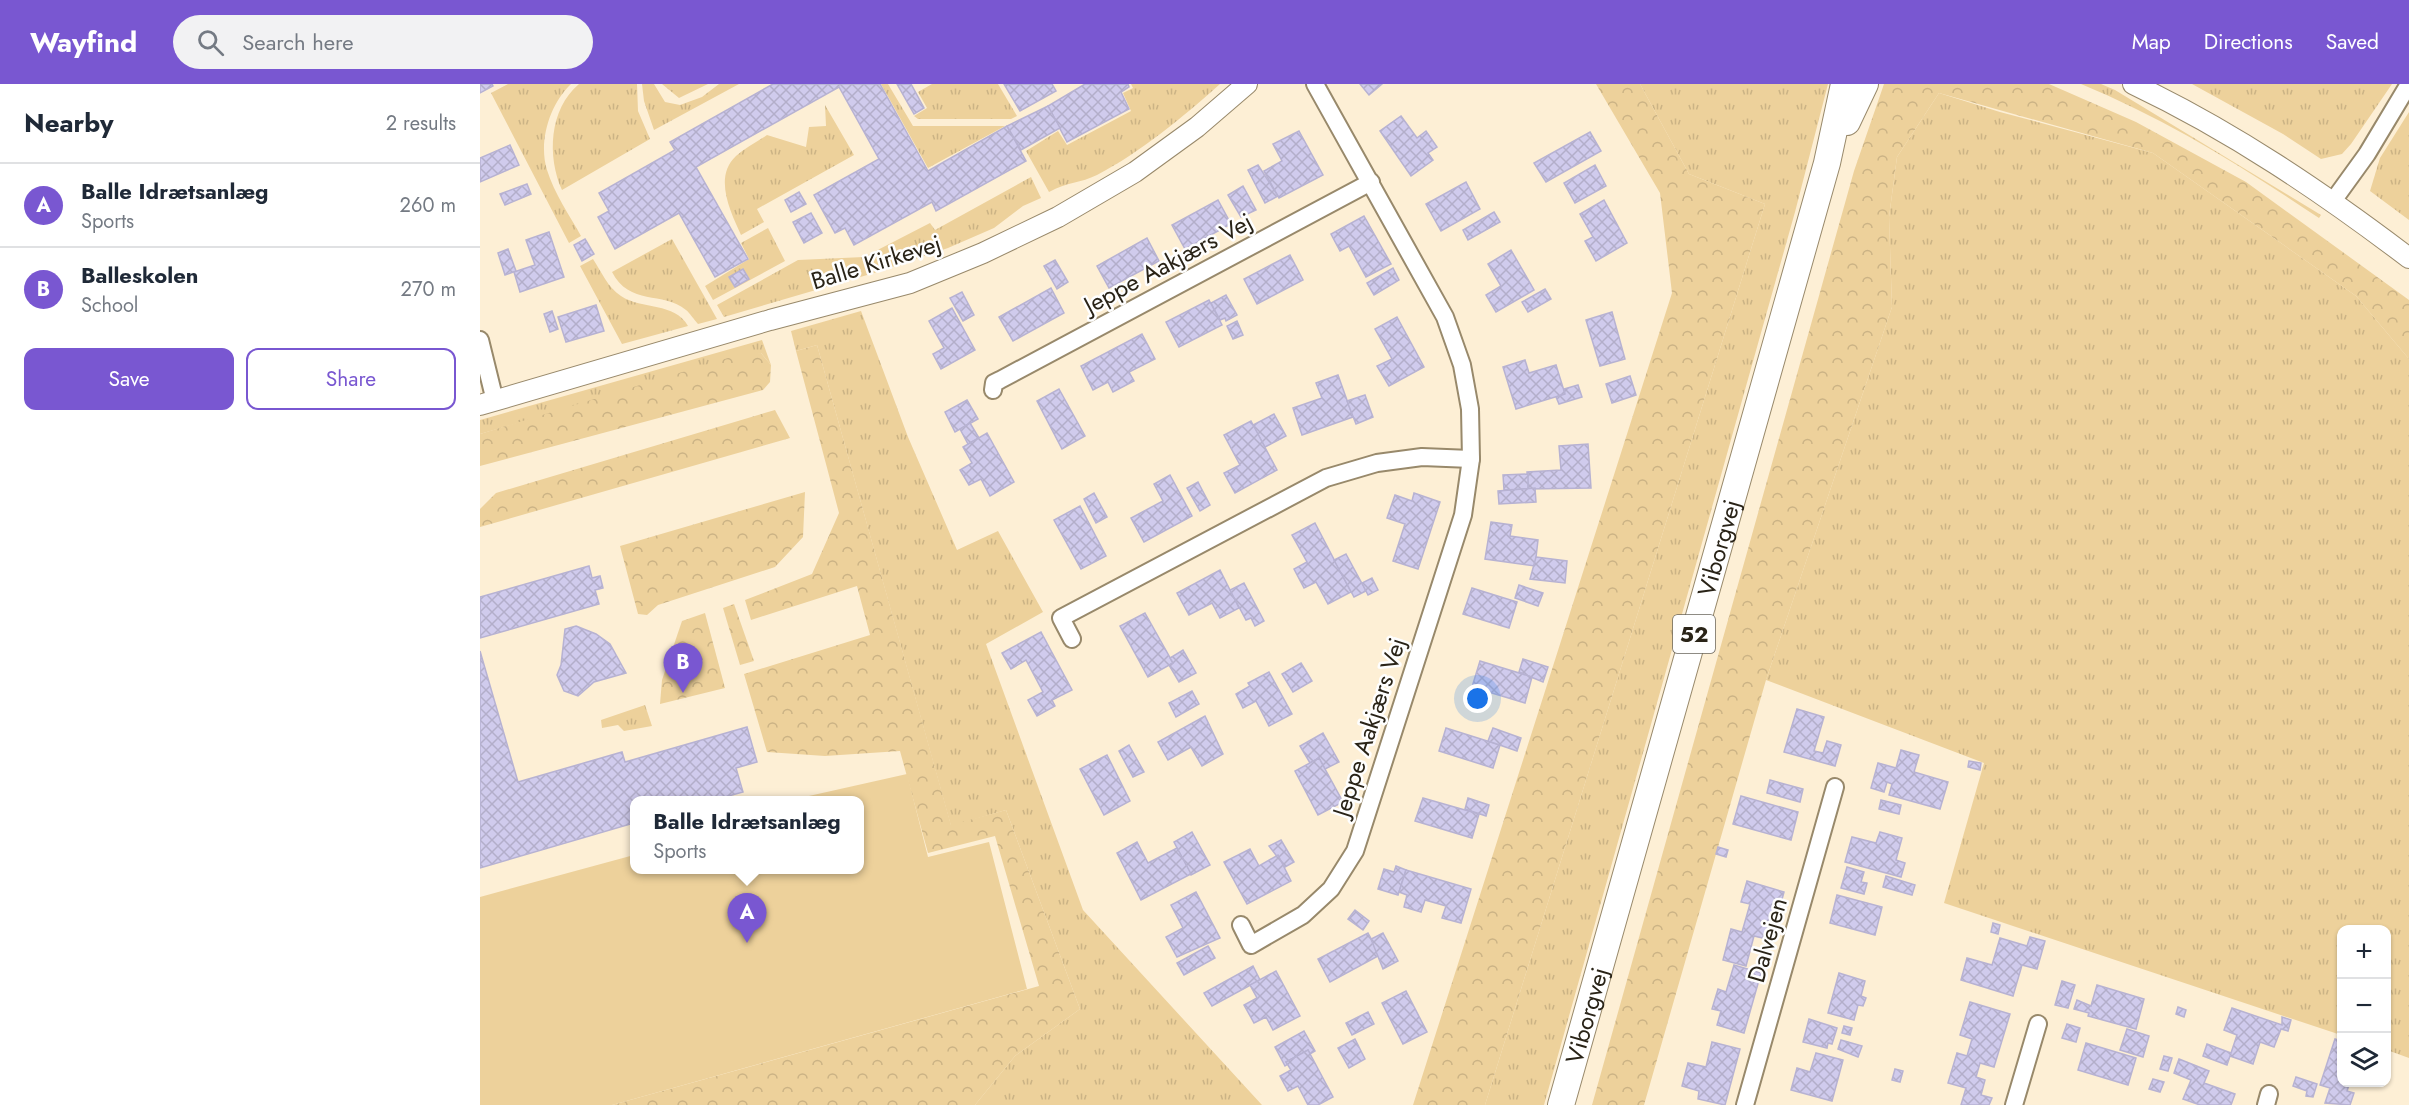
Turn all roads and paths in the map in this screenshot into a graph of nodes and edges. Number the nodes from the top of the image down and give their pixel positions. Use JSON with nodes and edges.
{"nodes":[{"id":1,"x":1247,"y":84,"type":"edge"},
{"id":2,"x":1315,"y":84,"type":"edge"},
{"id":3,"x":1844,"y":84,"type":"edge"},
{"id":4,"x":1865,"y":84,"type":"edge"},
{"id":5,"x":2133,"y":84,"type":"edge"},
{"id":6,"x":2409,"y":84,"type":"edge"},
{"id":7,"x":1827,"y":163,"type":"junction"},
{"id":8,"x":1371,"y":182,"type":"junction"},
{"id":9,"x":2333,"y":201,"type":"junction"},
{"id":10,"x":2409,"y":258,"type":"edge"},
{"id":11,"x":480,"y":340,"type":"edge"},
{"id":12,"x":993,"y":390,"type":"dead end"},
{"id":13,"x":487,"y":403,"type":"edge"},
{"id":14,"x":1471,"y":459,"type":"junction"},
{"id":15,"x":1072,"y":639,"type":"dead end"},
{"id":16,"x":1834,"y":787,"type":"dead end"},
{"id":17,"x":1241,"y":926,"type":"dead end"},
{"id":18,"x":2038,"y":1024,"type":"dead end"},
{"id":19,"x":1561,"y":1105,"type":"edge"},
{"id":20,"x":1745,"y":1105,"type":"edge"},
{"id":21,"x":2014,"y":1105,"type":"edge"}],
"edges":[{"from":1,"to":13,"type":"street","name":"Balle Kirkevej"},
{"from":2,"to":8,"type":"street","name":"Jeppe Aakjærs Vej"},
{"from":3,"to":7,"type":"main road","name":"Viborgvej"},
{"from":4,"to":7,"type":"main road","name":"Viborgvej"},
{"from":5,"to":9,"type":"street"},
{"from":6,"to":9,"type":"street"},
{"from":7,"to":19,"type":"main road","name":"Viborgvej","number":"52"},
{"from":8,"to":12,"type":"street","name":"Jeppe Aakjærs Vej"},
{"from":8,"to":14,"type":"street","name":"Jeppe Aakjærs Vej"},
{"from":9,"to":10,"type":"street"},
{"from":11,"to":13,"type":"street"},
{"from":14,"to":15,"type":"street"},
{"from":14,"to":17,"type":"street","name":"Jeppe Aakjærs Vej"},
{"from":16,"to":20,"type":"street","name":"Dalvejen"},
{"from":18,"to":21,"type":"street"}]}
